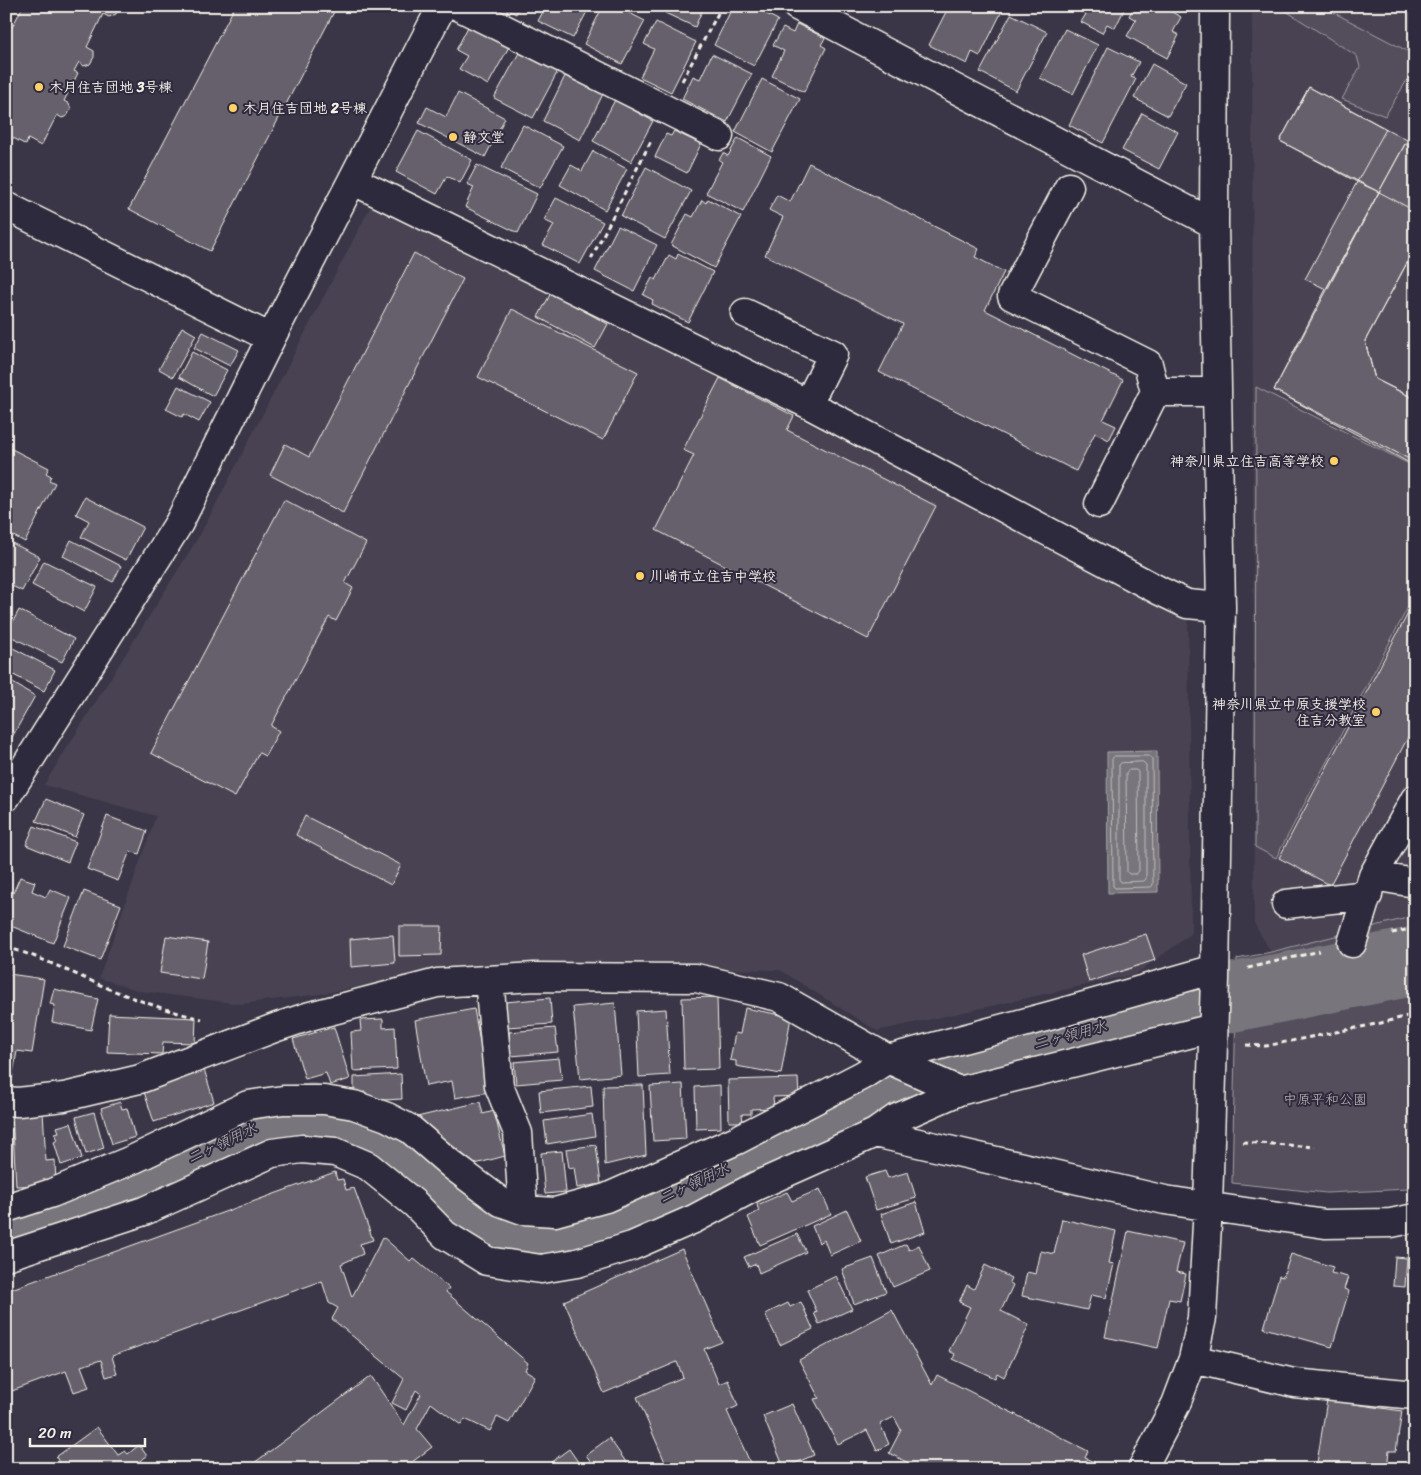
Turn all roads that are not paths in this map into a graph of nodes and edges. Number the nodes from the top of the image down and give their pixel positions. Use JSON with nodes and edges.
{"nodes":[{"id":1,"x":442,"y":6,"type":"edge"},
{"id":2,"x":458,"y":6,"type":"edge"},
{"id":3,"x":797,"y":6,"type":"edge"},
{"id":4,"x":1215,"y":6,"type":"edge"},
{"id":5,"x":719,"y":136,"type":"dead end"},
{"id":6,"x":354,"y":181,"type":"junction"},
{"id":7,"x":1069,"y":187,"type":"dead end"},
{"id":8,"x":6,"y":206,"type":"edge"},
{"id":9,"x":1214,"y":224,"type":"junction"},
{"id":10,"x":745,"y":313,"type":"dead end"},
{"id":11,"x":271,"y":338,"type":"junction"},
{"id":12,"x":1155,"y":392,"type":"junction"},
{"id":13,"x":1216,"y":392,"type":"junction"},
{"id":14,"x":808,"y":404,"type":"junction"},
{"id":15,"x":1099,"y":504,"type":"dead end"},
{"id":16,"x":1220,"y":607,"type":"junction"},
{"id":17,"x":6,"y":797,"type":"edge"},
{"id":18,"x":1415,"y":798,"type":"edge"},
{"id":19,"x":1415,"y":883,"type":"edge"},
{"id":20,"x":1370,"y":885,"type":"junction"},
{"id":21,"x":1286,"y":904,"type":"dead end"},
{"id":22,"x":1352,"y":943,"type":"road end"},
{"id":23,"x":1215,"y":973,"type":"junction"},
{"id":24,"x":489,"y":980,"type":"junction"},
{"id":25,"x":1213,"y":1025,"type":"junction"},
{"id":26,"x":888,"y":1058,"type":"junction"},
{"id":27,"x":959,"y":1090,"type":"junction"},
{"id":28,"x":6,"y":1101,"type":"edge"},
{"id":29,"x":875,"y":1133,"type":"junction"},
{"id":30,"x":1208,"y":1205,"type":"junction"},
{"id":31,"x":6,"y":1208,"type":"edge"},
{"id":32,"x":523,"y":1210,"type":"junction"},
{"id":33,"x":1415,"y":1218,"type":"edge"},
{"id":34,"x":6,"y":1256,"type":"edge"},
{"id":35,"x":1194,"y":1359,"type":"junction"},
{"id":36,"x":1415,"y":1395,"type":"edge"},
{"id":37,"x":1142,"y":1469,"type":"edge"}],
"edges":[{"from":1,"to":6,"type":"street"},
{"from":2,"to":5,"type":"street"},
{"from":3,"to":9,"type":"street"},
{"from":4,"to":9,"type":"street"},
{"from":6,"to":11,"type":"street"},
{"from":6,"to":14,"type":"street"},
{"from":7,"to":12,"type":"street"},
{"from":8,"to":11,"type":"street"},
{"from":9,"to":13,"type":"street"},
{"from":10,"to":14,"type":"street"},
{"from":11,"to":17,"type":"street"},
{"from":12,"to":13,"type":"street"},
{"from":12,"to":15,"type":"street"},
{"from":13,"to":16,"type":"street"},
{"from":14,"to":16,"type":"street"},
{"from":16,"to":23,"type":"street"},
{"from":18,"to":20,"type":"street"},
{"from":19,"to":20,"type":"street"},
{"from":20,"to":21,"type":"street"},
{"from":20,"to":22,"type":"street"},
{"from":23,"to":25,"type":"street"},
{"from":23,"to":26,"type":"street"},
{"from":24,"to":26,"type":"street"},
{"from":24,"to":28,"type":"street"},
{"from":24,"to":32,"type":"street"},
{"from":25,"to":27,"type":"street"},
{"from":25,"to":30,"type":"street"},
{"from":26,"to":27,"type":"street"},
{"from":26,"to":32,"type":"street"},
{"from":27,"to":29,"type":"street"},
{"from":29,"to":30,"type":"street"},
{"from":29,"to":34,"type":"street"},
{"from":30,"to":33,"type":"street"},
{"from":30,"to":35,"type":"street"},
{"from":31,"to":32,"type":"street"},
{"from":35,"to":36,"type":"street"},
{"from":35,"to":37,"type":"street"}]}
